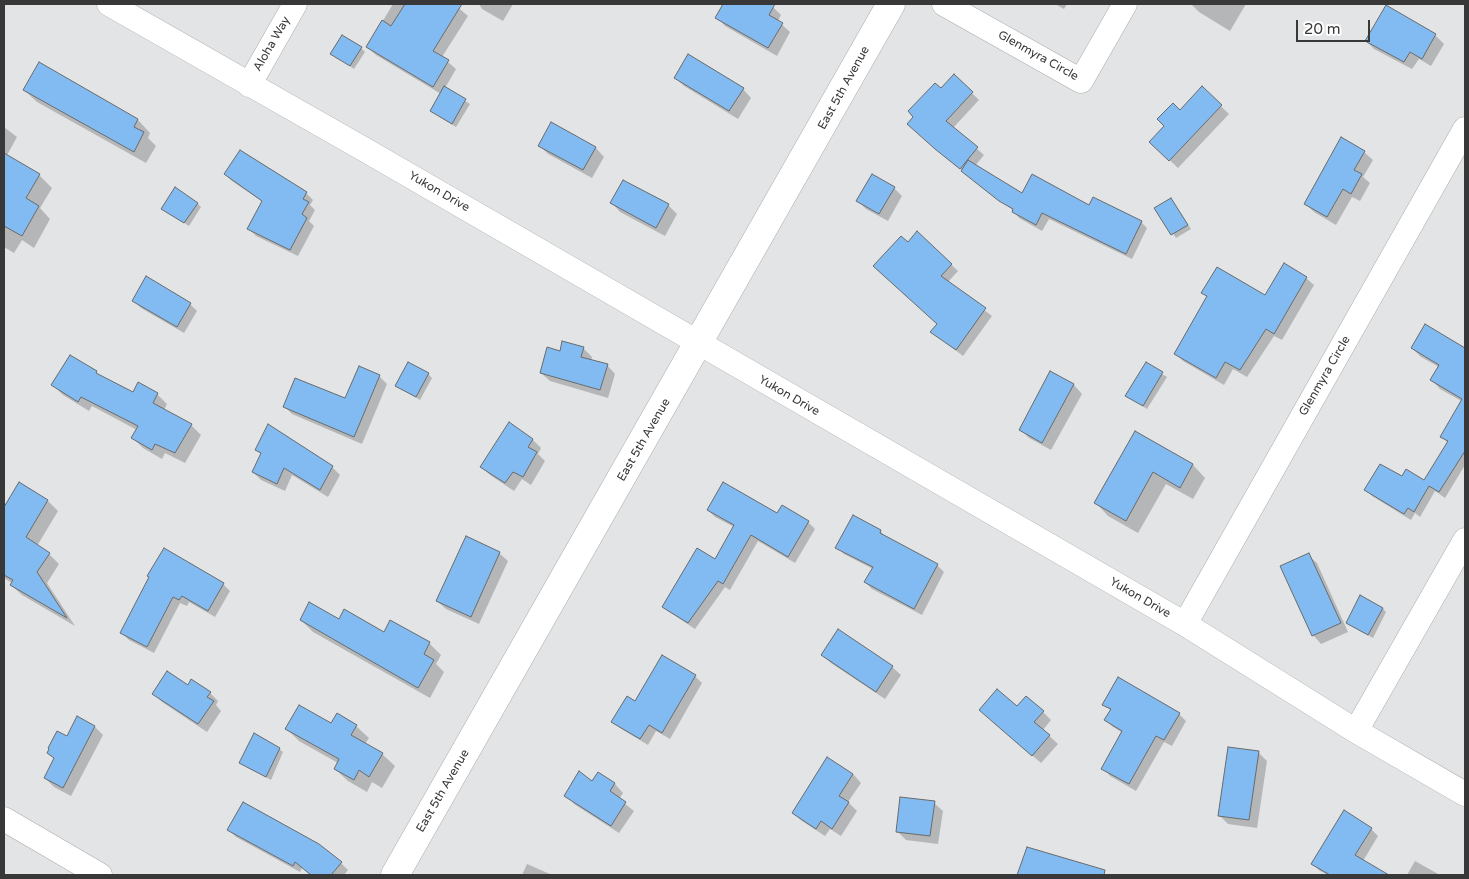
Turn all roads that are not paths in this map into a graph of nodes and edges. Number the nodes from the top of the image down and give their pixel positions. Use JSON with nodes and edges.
{"nodes":[{"id":1,"x":109,"y":4,"type":"edge"},
{"id":2,"x":295,"y":4,"type":"edge"},
{"id":3,"x":891,"y":4,"type":"edge"},
{"id":4,"x":944,"y":4,"type":"edge"},
{"id":5,"x":1125,"y":4,"type":"edge"},
{"id":6,"x":249,"y":84,"type":"junction"},
{"id":7,"x":1465,"y":129,"type":"edge"},
{"id":8,"x":699,"y":344,"type":"junction"},
{"id":9,"x":1465,"y":540,"type":"edge"},
{"id":10,"x":1185,"y":624,"type":"junction"},
{"id":11,"x":1356,"y":731,"type":"junction"},
{"id":12,"x":1465,"y":794,"type":"edge"},
{"id":13,"x":4,"y":819,"type":"edge"},
{"id":14,"x":100,"y":875,"type":"edge"},
{"id":15,"x":395,"y":875,"type":"edge"}],
"edges":[{"from":1,"to":6,"type":"street","name":"Yukon Drive"},
{"from":2,"to":6,"type":"street","name":"Aloha Way"},
{"from":3,"to":8,"type":"street","name":"East 5th Avenue"},
{"from":4,"to":5,"type":"street","name":"Glenmyra Circle"},
{"from":6,"to":8,"type":"street","name":"Yukon Drive"},
{"from":7,"to":10,"type":"street","name":"Glenmyra Circle"},
{"from":8,"to":10,"type":"street","name":"Yukon Drive"},
{"from":8,"to":15,"type":"street","name":"East 5th Avenue"},
{"from":9,"to":11,"type":"street"},
{"from":10,"to":11,"type":"street","name":"Yukon Drive"},
{"from":11,"to":12,"type":"street","name":"Yukon Drive"},
{"from":13,"to":14,"type":"street"}]}
